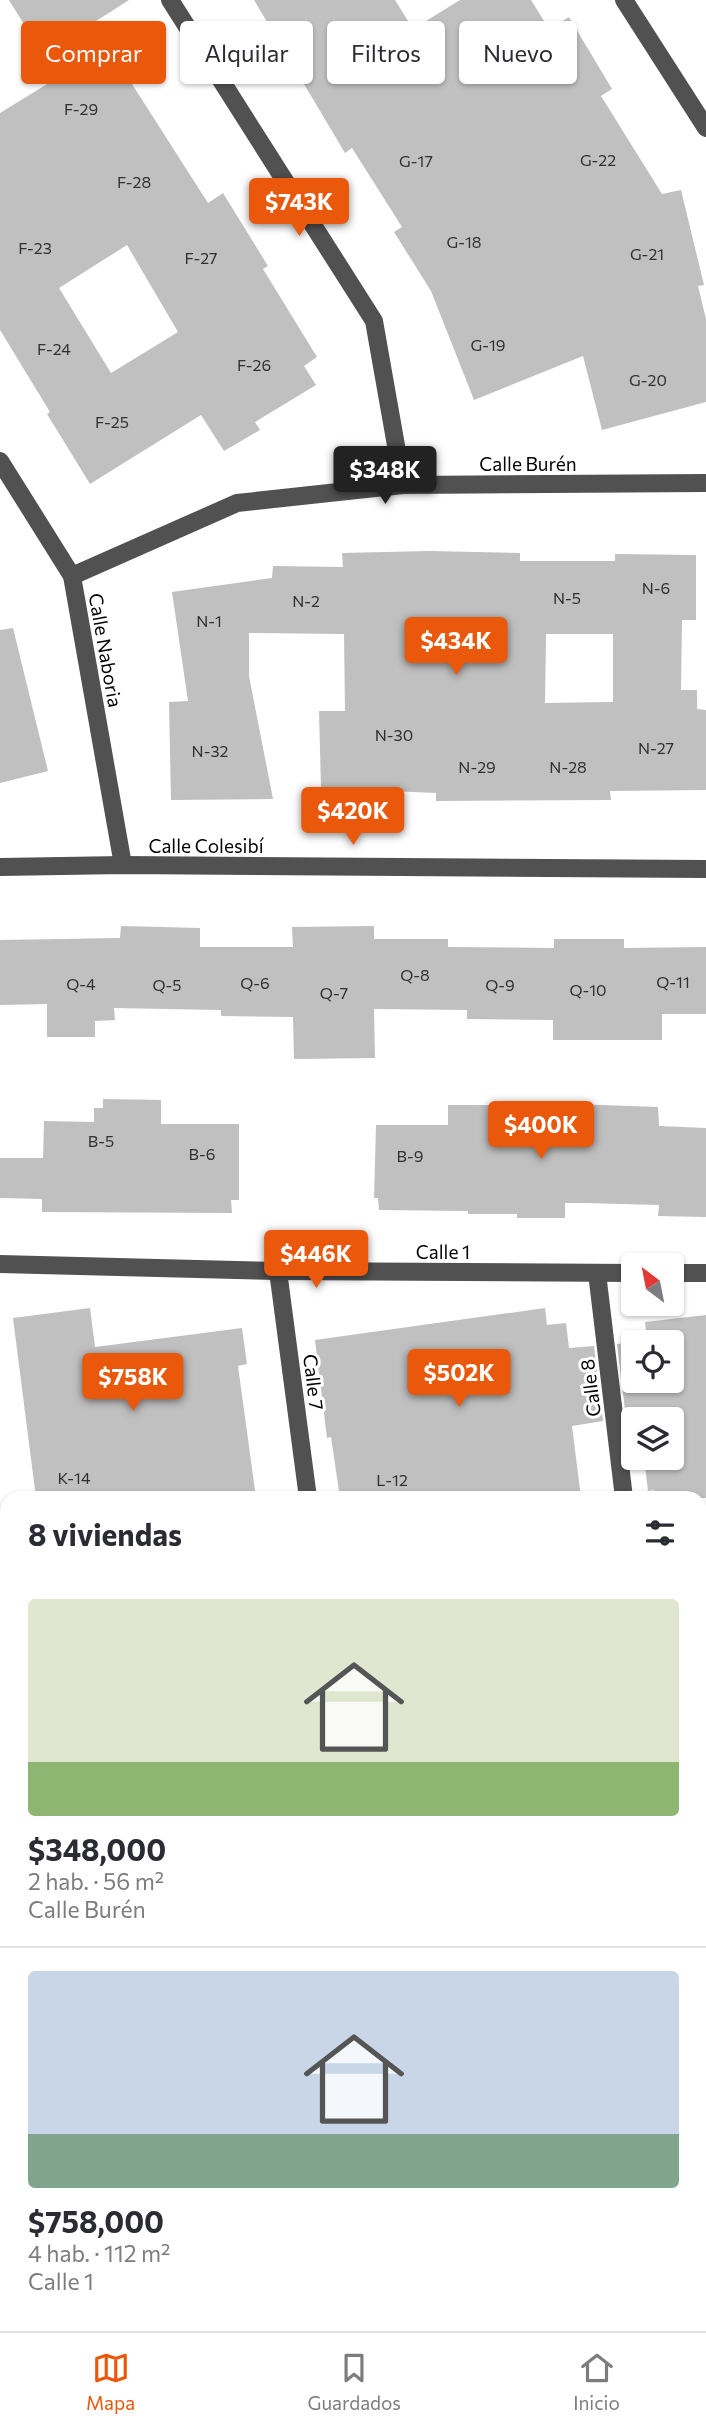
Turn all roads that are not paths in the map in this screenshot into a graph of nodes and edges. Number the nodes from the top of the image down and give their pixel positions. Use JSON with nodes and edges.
{"nodes":[{"id":1,"x":170,"y":0,"type":"edge"},
{"id":2,"x":624,"y":0,"type":"edge"},
{"id":3,"x":706,"y":128,"type":"edge"},
{"id":4,"x":0,"y":461,"type":"edge"},
{"id":5,"x":706,"y":483,"type":"edge"},
{"id":6,"x":403,"y":485,"type":"junction"},
{"id":7,"x":72,"y":576,"type":"junction"},
{"id":8,"x":123,"y":865,"type":"junction"},
{"id":9,"x":0,"y":867,"type":"edge"},
{"id":10,"x":706,"y":869,"type":"edge"},
{"id":11,"x":0,"y":1265,"type":"edge"},
{"id":12,"x":278,"y":1271,"type":"junction"},
{"id":13,"x":597,"y":1273,"type":"junction"},
{"id":14,"x":621,"y":1273,"type":"edge"},
{"id":15,"x":684,"y":1273,"type":"edge"},
{"id":16,"x":706,"y":1273,"type":"edge"},
{"id":17,"x":307,"y":1491,"type":"edge"},
{"id":18,"x":623,"y":1491,"type":"edge"}],
"edges":[{"from":1,"to":6,"type":"street"},
{"from":2,"to":3,"type":"street"},
{"from":4,"to":7,"type":"street","name":"Calle Naboria"},
{"from":5,"to":6,"type":"street","name":"Calle Burén"},
{"from":6,"to":7,"type":"street","name":"Calle Burén"},
{"from":7,"to":8,"type":"street","name":"Calle Naboria"},
{"from":8,"to":9,"type":"street","name":"Calle Colesibí"},
{"from":8,"to":10,"type":"street","name":"Calle Colesibí"},
{"from":11,"to":12,"type":"street","name":"Calle 1"},
{"from":12,"to":13,"type":"street","name":"Calle 1"},
{"from":12,"to":17,"type":"street","name":"Calle 7"},
{"from":13,"to":14,"type":"street","name":"Calle 1"},
{"from":13,"to":18,"type":"street","name":"Calle 8"},
{"from":15,"to":16,"type":"street"}]}
